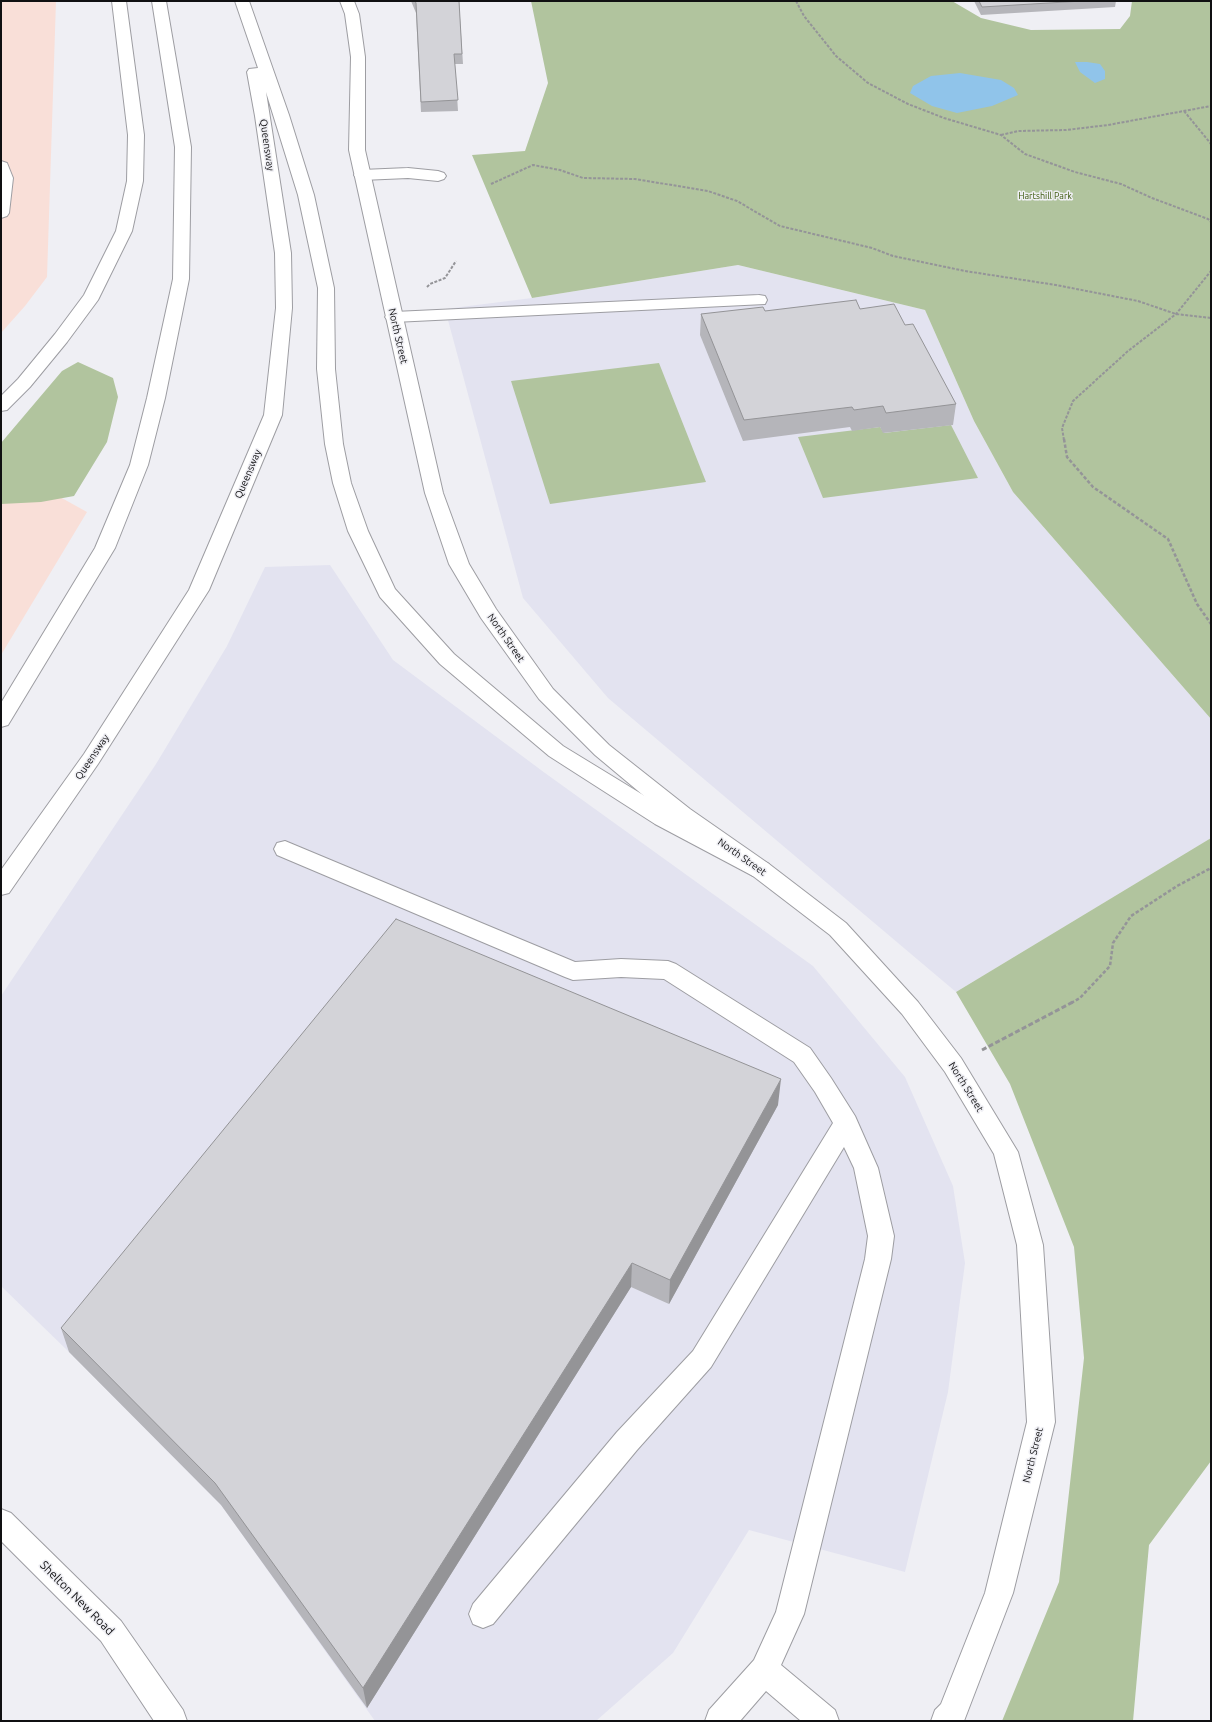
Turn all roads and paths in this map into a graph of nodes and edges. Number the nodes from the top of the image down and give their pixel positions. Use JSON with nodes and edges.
{"nodes":[{"id":1,"x":119,"y":1,"type":"edge"},
{"id":2,"x":159,"y":1,"type":"edge"},
{"id":3,"x":241,"y":1,"type":"edge"},
{"id":4,"x":347,"y":1,"type":"edge"},
{"id":5,"x":796,"y":1,"type":"edge"},
{"id":6,"x":1211,"y":106,"type":"edge"},
{"id":7,"x":1183,"y":110,"type":"junction"},
{"id":8,"x":1001,"y":135,"type":"junction"},
{"id":9,"x":1211,"y":144,"type":"edge"},
{"id":10,"x":1,"y":166,"type":"edge"},
{"id":11,"x":362,"y":175,"type":"junction"},
{"id":12,"x":438,"y":176,"type":"dead end"},
{"id":13,"x":491,"y":184,"type":"dead end"},
{"id":14,"x":1,"y":213,"type":"edge"},
{"id":15,"x":1211,"y":222,"type":"edge"},
{"id":16,"x":1211,"y":272,"type":"edge"},
{"id":17,"x":759,"y":300,"type":"dead end"},
{"id":18,"x":1176,"y":314,"type":"junction"},
{"id":19,"x":394,"y":317,"type":"junction"},
{"id":20,"x":1211,"y":318,"type":"edge"},
{"id":21,"x":1,"y":406,"type":"edge"},
{"id":22,"x":1211,"y":624,"type":"edge"},
{"id":23,"x":1,"y":720,"type":"edge"},
{"id":24,"x":285,"y":849,"type":"dead end"},
{"id":25,"x":1211,"y":868,"type":"edge"},
{"id":26,"x":761,"y":870,"type":"junction"},
{"id":27,"x":1,"y":887,"type":"edge"},
{"id":28,"x":953,"y":1065,"type":"junction"},
{"id":29,"x":846,"y":1123,"type":"junction"},
{"id":30,"x":1,"y":1522,"type":"edge"},
{"id":31,"x":483,"y":1614,"type":"dead end"},
{"id":32,"x":764,"y":1670,"type":"junction"},
{"id":33,"x":172,"y":1721,"type":"edge"},
{"id":34,"x":720,"y":1721,"type":"edge"},
{"id":35,"x":824,"y":1721,"type":"edge"},
{"id":36,"x":946,"y":1721,"type":"edge"}],
"edges":[{"from":1,"to":21,"type":"main road"},
{"from":2,"to":23,"type":"main road"},
{"from":3,"to":26,"type":"main road"},
{"from":3,"to":27,"type":"main road","name":"Queensway"},
{"from":4,"to":11,"type":"main road","name":"North Street"},
{"from":5,"to":8,"type":"path"},
{"from":6,"to":7,"type":"path"},
{"from":7,"to":8,"type":"path"},
{"from":7,"to":9,"type":"path"},
{"from":8,"to":15,"type":"path"},
{"from":10,"to":14,"type":"main road"},
{"from":11,"to":12,"type":"main road"},
{"from":11,"to":19,"type":"main road","name":"North Street"},
{"from":13,"to":18,"type":"path"},
{"from":16,"to":18,"type":"path"},
{"from":17,"to":19,"type":"main road"},
{"from":18,"to":20,"type":"path"},
{"from":18,"to":22,"type":"path"},
{"from":19,"to":26,"type":"main road","name":"North Street"},
{"from":24,"to":29,"type":"main road"},
{"from":25,"to":28,"type":"path"},
{"from":26,"to":28,"type":"main road","name":"North Street"},
{"from":28,"to":36,"type":"main road","name":"North Street"},
{"from":29,"to":31,"type":"main road"},
{"from":29,"to":32,"type":"main road"},
{"from":30,"to":33,"type":"main road","name":"Shelton New Road"},
{"from":32,"to":34,"type":"main road"},
{"from":32,"to":35,"type":"main road"}]}
